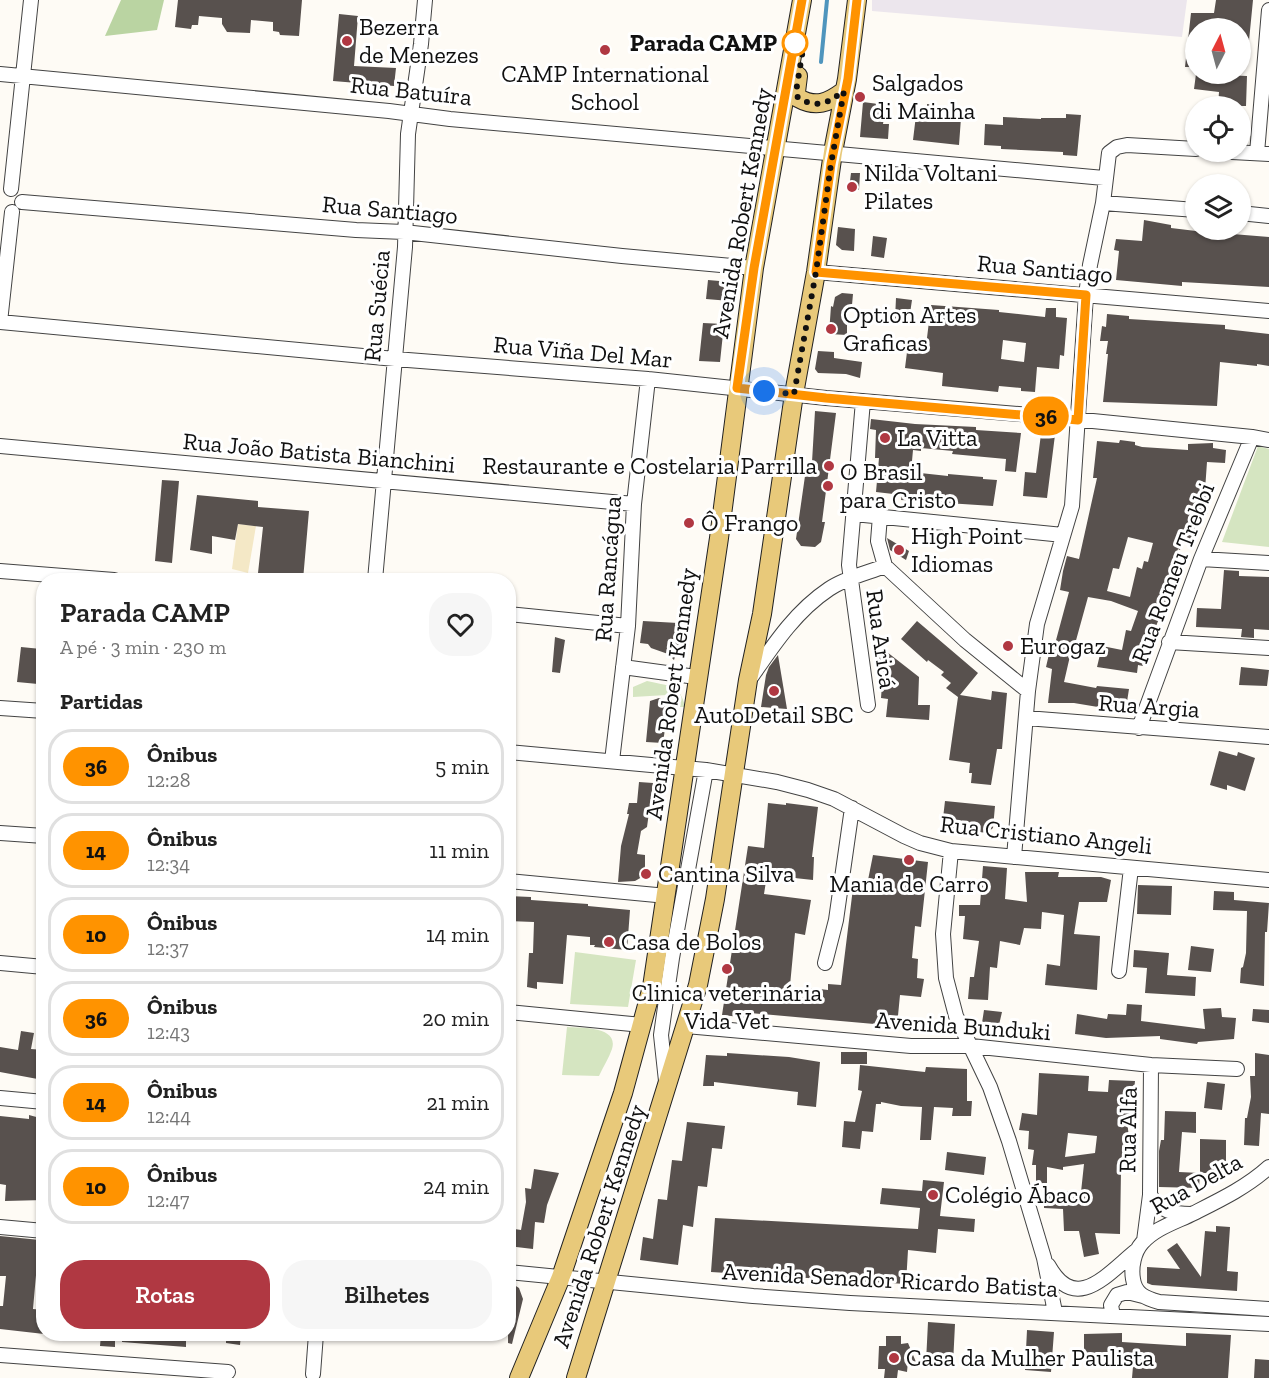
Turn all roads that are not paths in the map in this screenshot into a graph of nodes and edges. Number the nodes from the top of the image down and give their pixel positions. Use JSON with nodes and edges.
{"nodes":[{"id":1,"x":31,"y":0,"type":"edge"},
{"id":2,"x":425,"y":0,"type":"edge"},
{"id":3,"x":802,"y":0,"type":"edge"},
{"id":4,"x":809,"y":0,"type":"edge"},
{"id":5,"x":857,"y":0,"type":"edge"},
{"id":6,"x":1269,"y":10,"type":"edge"},
{"id":7,"x":1268,"y":29,"type":"edge"},
{"id":8,"x":0,"y":74,"type":"edge"},
{"id":9,"x":24,"y":76,"type":"junction"},
{"id":10,"x":844,"y":91,"type":"junction"},
{"id":11,"x":410,"y":114,"type":"junction"},
{"id":12,"x":777,"y":147,"type":"junction"},
{"id":13,"x":1185,"y":148,"type":"edge"},
{"id":14,"x":833,"y":152,"type":"junction"},
{"id":15,"x":1263,"y":153,"type":"edge"},
{"id":16,"x":1104,"y":177,"type":"junction"},
{"id":17,"x":6,"y":192,"type":"edge"},
{"id":18,"x":1102,"y":202,"type":"junction"},
{"id":19,"x":11,"y":206,"type":"edge"},
{"id":20,"x":1185,"y":209,"type":"edge"},
{"id":21,"x":1251,"y":214,"type":"edge"},
{"id":22,"x":1269,"y":216,"type":"edge"},
{"id":23,"x":404,"y":232,"type":"junction"},
{"id":24,"x":754,"y":268,"type":"junction"},
{"id":25,"x":816,"y":272,"type":"junction"},
{"id":26,"x":1086,"y":295,"type":"junction"},
{"id":27,"x":1269,"y":311,"type":"edge"},
{"id":28,"x":0,"y":322,"type":"edge"},
{"id":29,"x":395,"y":359,"type":"junction"},
{"id":30,"x":648,"y":379,"type":"junction"},
{"id":31,"x":737,"y":388,"type":"junction"},
{"id":32,"x":794,"y":394,"type":"junction"},
{"id":33,"x":863,"y":401,"type":"junction"},
{"id":34,"x":1078,"y":420,"type":"junction"},
{"id":35,"x":1252,"y":437,"type":"junction"},
{"id":36,"x":1269,"y":440,"type":"edge"},
{"id":37,"x":0,"y":446,"type":"edge"},
{"id":38,"x":384,"y":482,"type":"junction"},
{"id":39,"x":634,"y":504,"type":"junction"},
{"id":40,"x":854,"y":514,"type":"junction"},
{"id":41,"x":880,"y":516,"type":"junction"},
{"id":42,"x":1063,"y":535,"type":"junction"},
{"id":43,"x":1201,"y":559,"type":"junction"},
{"id":44,"x":1269,"y":563,"type":"edge"},
{"id":45,"x":885,"y":566,"type":"junction"},
{"id":46,"x":0,"y":572,"type":"edge"},
{"id":47,"x":376,"y":573,"type":"edge"},
{"id":48,"x":36,"y":575,"type":"edge"},
{"id":49,"x":850,"y":580,"type":"junction"},
{"id":50,"x":516,"y":615,"type":"edge"},
{"id":51,"x":628,"y":626,"type":"junction"},
{"id":52,"x":1169,"y":642,"type":"junction"},
{"id":53,"x":1269,"y":648,"type":"edge"},
{"id":54,"x":623,"y":667,"type":"junction"},
{"id":55,"x":696,"y":677,"type":"junction"},
{"id":56,"x":748,"y":680,"type":"junction"},
{"id":57,"x":1028,"y":692,"type":"junction"},
{"id":58,"x":868,"y":705,"type":"dead end"},
{"id":59,"x":0,"y":708,"type":"edge"},
{"id":60,"x":36,"y":710,"type":"edge"},
{"id":61,"x":1026,"y":718,"type":"junction"},
{"id":62,"x":1139,"y":728,"type":"junction"},
{"id":63,"x":1269,"y":737,"type":"edge"},
{"id":64,"x":516,"y":753,"type":"edge"},
{"id":65,"x":612,"y":761,"type":"junction"},
{"id":66,"x":685,"y":768,"type":"junction"},
{"id":67,"x":706,"y":771,"type":"junction"},
{"id":68,"x":732,"y":775,"type":"junction"},
{"id":69,"x":852,"y":808,"type":"junction"},
{"id":70,"x":0,"y":833,"type":"edge"},
{"id":71,"x":36,"y":835,"type":"edge"},
{"id":72,"x":951,"y":851,"type":"junction"},
{"id":73,"x":1014,"y":857,"type":"junction"},
{"id":74,"x":1131,"y":868,"type":"junction"},
{"id":75,"x":1269,"y":880,"type":"edge"},
{"id":76,"x":516,"y":882,"type":"edge"},
{"id":77,"x":667,"y":896,"type":"junction"},
{"id":78,"x":0,"y":963,"type":"edge"},
{"id":79,"x":825,"y":963,"type":"dead end"},
{"id":80,"x":36,"y":966,"type":"edge"},
{"id":81,"x":1119,"y":971,"type":"dead end"},
{"id":82,"x":516,"y":1013,"type":"edge"},
{"id":83,"x":642,"y":1025,"type":"junction"},
{"id":84,"x":686,"y":1026,"type":"junction"},
{"id":85,"x":971,"y":1046,"type":"junction"},
{"id":86,"x":1151,"y":1065,"type":"junction"},
{"id":87,"x":1236,"y":1068,"type":"dead end"},
{"id":88,"x":667,"y":1089,"type":"junction"},
{"id":89,"x":0,"y":1098,"type":"edge"},
{"id":90,"x":36,"y":1101,"type":"edge"},
{"id":91,"x":1269,"y":1167,"type":"edge"},
{"id":92,"x":1150,"y":1195,"type":"junction"},
{"id":93,"x":1193,"y":1214,"type":"junction"},
{"id":94,"x":0,"y":1227,"type":"edge"},
{"id":95,"x":36,"y":1230,"type":"edge"},
{"id":96,"x":1140,"y":1246,"type":"junction"},
{"id":97,"x":1044,"y":1257,"type":"junction"},
{"id":98,"x":516,"y":1273,"type":"edge"},
{"id":99,"x":561,"y":1277,"type":"junction"},
{"id":100,"x":606,"y":1281,"type":"junction"},
{"id":101,"x":1143,"y":1296,"type":"junction"},
{"id":102,"x":1269,"y":1309,"type":"edge"},
{"id":103,"x":1055,"y":1312,"type":"junction"},
{"id":104,"x":1113,"y":1316,"type":"junction"},
{"id":105,"x":1269,"y":1324,"type":"edge"},
{"id":106,"x":315,"y":1341,"type":"edge"},
{"id":107,"x":0,"y":1355,"type":"edge"},
{"id":108,"x":228,"y":1372,"type":"dead end"},
{"id":109,"x":313,"y":1374,"type":"dead end"},
{"id":110,"x":519,"y":1378,"type":"edge"},
{"id":111,"x":576,"y":1378,"type":"edge"}],
"edges":[{"from":1,"to":9,"type":"street"},
{"from":2,"to":11,"type":"street","name":"Rua Suécia"},
{"from":3,"to":12,"type":"main road","name":"Avenida Robert Kennedy"},
{"from":4,"to":10,"type":"main road"},
{"from":5,"to":10,"type":"main road","name":"Avenida Robert Kennedy"},
{"from":6,"to":7,"type":"street"},
{"from":7,"to":15,"type":"street"},
{"from":8,"to":9,"type":"street","name":"Rua Batuíra"},
{"from":9,"to":11,"type":"street","name":"Rua Batuíra"},
{"from":9,"to":17,"type":"street"},
{"from":10,"to":14,"type":"main road","name":"Avenida Robert Kennedy"},
{"from":11,"to":12,"type":"street","name":"Rua Batuíra"},
{"from":11,"to":23,"type":"street","name":"Rua Suécia"},
{"from":12,"to":14,"type":"street","name":"Rua Batuíra"},
{"from":12,"to":24,"type":"main road","name":"Avenida Robert Kennedy"},
{"from":13,"to":16,"type":"street"},
{"from":14,"to":16,"type":"street","name":"Rua Batuíra"},
{"from":14,"to":25,"type":"main road","name":"Avenida Robert Kennedy"},
{"from":16,"to":18,"type":"street"},
{"from":17,"to":19,"type":"street"},
{"from":18,"to":20,"type":"street"},
{"from":18,"to":26,"type":"street"},
{"from":19,"to":23,"type":"street","name":"Rua Santiago"},
{"from":19,"to":28,"type":"street"},
{"from":21,"to":22,"type":"street"},
{"from":23,"to":24,"type":"street","name":"Rua Santiago"},
{"from":23,"to":29,"type":"street","name":"Rua Suécia"},
{"from":24,"to":31,"type":"main road","name":"Avenida Robert Kennedy"},
{"from":25,"to":26,"type":"street","name":"Rua Santiago"},
{"from":25,"to":32,"type":"main road","name":"Avenida Robert Kennedy"},
{"from":26,"to":27,"type":"street","name":"Rua Santiago"},
{"from":26,"to":34,"type":"street"},
{"from":28,"to":29,"type":"street","name":"Rua Viña Del Mar"},
{"from":29,"to":30,"type":"street","name":"Rua Viña Del Mar"},
{"from":29,"to":38,"type":"street","name":"Rua Suécia"},
{"from":30,"to":31,"type":"street","name":"Rua Viña Del Mar"},
{"from":30,"to":39,"type":"street","name":"Rua Rancágua"},
{"from":31,"to":32,"type":"street","name":"Rua Viña Del Mar"},
{"from":31,"to":55,"type":"main road","name":"Avenida Robert Kennedy"},
{"from":32,"to":33,"type":"street","name":"Rua Viña Del Mar"},
{"from":32,"to":56,"type":"main road","name":"Avenida Robert Kennedy"},
{"from":33,"to":34,"type":"street","name":"Rua Viña Del Mar"},
{"from":33,"to":40,"type":"street","name":"Rua Aricá"},
{"from":34,"to":35,"type":"street","name":"Rua Viña Del Mar"},
{"from":34,"to":42,"type":"street"},
{"from":35,"to":36,"type":"street","name":"Rua Viña Del Mar"},
{"from":35,"to":43,"type":"street","name":"Rua Romeu Trebbi"},
{"from":37,"to":38,"type":"street","name":"Rua João Batista Bianchini"},
{"from":38,"to":39,"type":"street","name":"Rua João Batista Bianchini"},
{"from":38,"to":47,"type":"street","name":"Rua Suécia"},
{"from":39,"to":51,"type":"street","name":"Rua Rancágua"},
{"from":40,"to":41,"type":"street"},
{"from":40,"to":49,"type":"street","name":"Rua Aricá"},
{"from":41,"to":42,"type":"street"},
{"from":41,"to":45,"type":"street","name":"Rua Aricá"},
{"from":42,"to":57,"type":"street"},
{"from":43,"to":44,"type":"street"},
{"from":43,"to":52,"type":"street","name":"Rua Romeu Trebbi"},
{"from":45,"to":49,"type":"street","name":"Rua Aricá"},
{"from":45,"to":57,"type":"street"},
{"from":46,"to":48,"type":"street"},
{"from":49,"to":56,"type":"street"},
{"from":49,"to":58,"type":"street","name":"Rua Aricá"},
{"from":50,"to":51,"type":"street"},
{"from":51,"to":54,"type":"street","name":"Rua Rancágua"},
{"from":52,"to":53,"type":"street"},
{"from":52,"to":62,"type":"street","name":"Rua Romeu Trebbi"},
{"from":54,"to":55,"type":"street"},
{"from":54,"to":65,"type":"street","name":"Rua Rancágua"},
{"from":55,"to":66,"type":"main road","name":"Avenida Robert Kennedy"},
{"from":56,"to":68,"type":"main road","name":"Avenida Robert Kennedy"},
{"from":57,"to":61,"type":"street"},
{"from":59,"to":60,"type":"street"},
{"from":61,"to":62,"type":"street","name":"Rua Argia"},
{"from":61,"to":73,"type":"street"},
{"from":62,"to":63,"type":"street","name":"Rua Argia"},
{"from":64,"to":65,"type":"street","name":"Rua Cristiano Angeli"},
{"from":65,"to":66,"type":"street","name":"Rua Cristiano Angeli"},
{"from":66,"to":67,"type":"street","name":"Rua Cristiano Angeli"},
{"from":66,"to":77,"type":"main road","name":"Avenida Robert Kennedy"},
{"from":67,"to":68,"type":"street","name":"Rua Cristiano Angeli"},
{"from":67,"to":88,"type":"street","name":"Avenida Robert Kennedy"},
{"from":68,"to":69,"type":"street","name":"Rua Cristiano Angeli"},
{"from":68,"to":84,"type":"main road","name":"Avenida Robert Kennedy"},
{"from":69,"to":72,"type":"street","name":"Rua Cristiano Angeli"},
{"from":69,"to":79,"type":"street"},
{"from":70,"to":71,"type":"street"},
{"from":72,"to":73,"type":"street","name":"Rua Cristiano Angeli"},
{"from":72,"to":85,"type":"street"},
{"from":73,"to":74,"type":"street","name":"Rua Cristiano Angeli"},
{"from":74,"to":75,"type":"street","name":"Rua Cristiano Angeli"},
{"from":74,"to":81,"type":"street"},
{"from":76,"to":77,"type":"street"},
{"from":77,"to":83,"type":"main road","name":"Avenida Robert Kennedy"},
{"from":78,"to":80,"type":"street"},
{"from":82,"to":83,"type":"street"},
{"from":83,"to":99,"type":"main road","name":"Avenida Robert Kennedy"},
{"from":84,"to":85,"type":"street","name":"Avenida Bunduki"},
{"from":84,"to":88,"type":"main road","name":"Avenida Robert Kennedy"},
{"from":85,"to":86,"type":"street","name":"Avenida Bunduki"},
{"from":85,"to":97,"type":"street"},
{"from":86,"to":87,"type":"street","name":"Avenida Bunduki"},
{"from":86,"to":92,"type":"street","name":"Rua Alfa"},
{"from":88,"to":100,"type":"main road","name":"Avenida Robert Kennedy"},
{"from":89,"to":90,"type":"street"},
{"from":91,"to":93,"type":"street","name":"Rua Delta"},
{"from":92,"to":93,"type":"street","name":"Rua Alfa"},
{"from":92,"to":96,"type":"street","name":"Rua Alfa"},
{"from":93,"to":96,"type":"street","name":"Rua Delta"},
{"from":94,"to":95,"type":"street"},
{"from":96,"to":97,"type":"street","name":"Rua Delta"},
{"from":96,"to":101,"type":"street"},
{"from":97,"to":103,"type":"street"},
{"from":98,"to":99,"type":"street","name":"Avenida Senador Ricardo Batista"},
{"from":99,"to":100,"type":"street","name":"Avenida Senador Ricardo Batista"},
{"from":99,"to":110,"type":"main road","name":"Avenida Robert Kennedy"},
{"from":100,"to":103,"type":"street","name":"Avenida Senador Ricardo Batista"},
{"from":100,"to":111,"type":"main road","name":"Avenida Robert Kennedy"},
{"from":101,"to":102,"type":"street"},
{"from":101,"to":104,"type":"street"},
{"from":103,"to":104,"type":"street","name":"Avenida Senador Ricardo Batista"},
{"from":104,"to":105,"type":"street","name":"Avenida Senador Ricardo Batista"},
{"from":106,"to":109,"type":"street"},
{"from":107,"to":108,"type":"street"}]}
